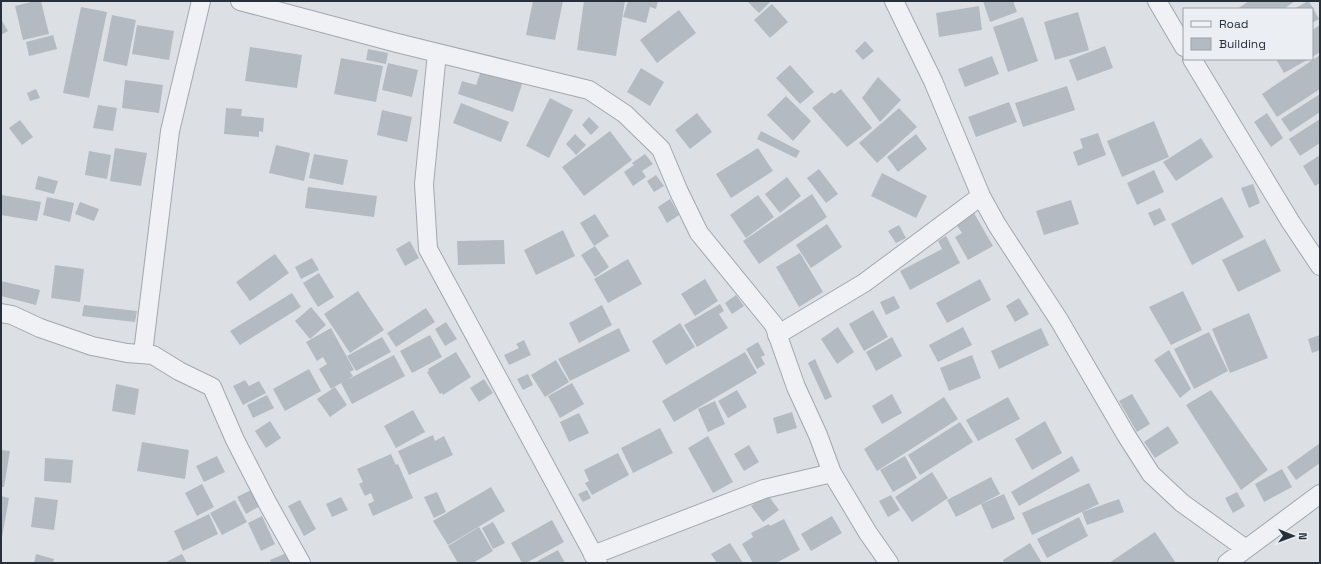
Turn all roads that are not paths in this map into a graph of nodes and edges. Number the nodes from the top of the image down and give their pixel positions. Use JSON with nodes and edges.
{"nodes":[{"id":1,"x":201,"y":1,"type":"edge"},
{"id":2,"x":240,"y":1,"type":"edge"},
{"id":3,"x":894,"y":1,"type":"edge"},
{"id":4,"x":1157,"y":1,"type":"edge"},
{"id":5,"x":1183,"y":45,"type":"edge"},
{"id":6,"x":437,"y":53,"type":"junction"},
{"id":7,"x":1193,"y":60,"type":"edge"},
{"id":8,"x":981,"y":196,"type":"junction"},
{"id":9,"x":1320,"y":266,"type":"edge"},
{"id":10,"x":1,"y":313,"type":"edge"},
{"id":11,"x":777,"y":335,"type":"junction"},
{"id":12,"x":143,"y":354,"type":"junction"},
{"id":13,"x":832,"y":473,"type":"junction"},
{"id":14,"x":1320,"y":494,"type":"edge"},
{"id":15,"x":1246,"y":549,"type":"junction"},
{"id":16,"x":596,"y":559,"type":"edge"},
{"id":17,"x":301,"y":563,"type":"edge"},
{"id":18,"x":888,"y":563,"type":"edge"},
{"id":19,"x":1227,"y":563,"type":"edge"}],
"edges":[{"from":1,"to":12,"type":"street"},
{"from":2,"to":6,"type":"street"},
{"from":3,"to":8,"type":"street"},
{"from":4,"to":5,"type":"street"},
{"from":6,"to":11,"type":"street"},
{"from":6,"to":16,"type":"street"},
{"from":7,"to":9,"type":"street"},
{"from":8,"to":11,"type":"street"},
{"from":8,"to":15,"type":"street"},
{"from":10,"to":12,"type":"street"},
{"from":11,"to":13,"type":"street"},
{"from":12,"to":17,"type":"street"},
{"from":13,"to":16,"type":"street"},
{"from":13,"to":18,"type":"street"},
{"from":14,"to":15,"type":"street"},
{"from":15,"to":19,"type":"street"}]}
